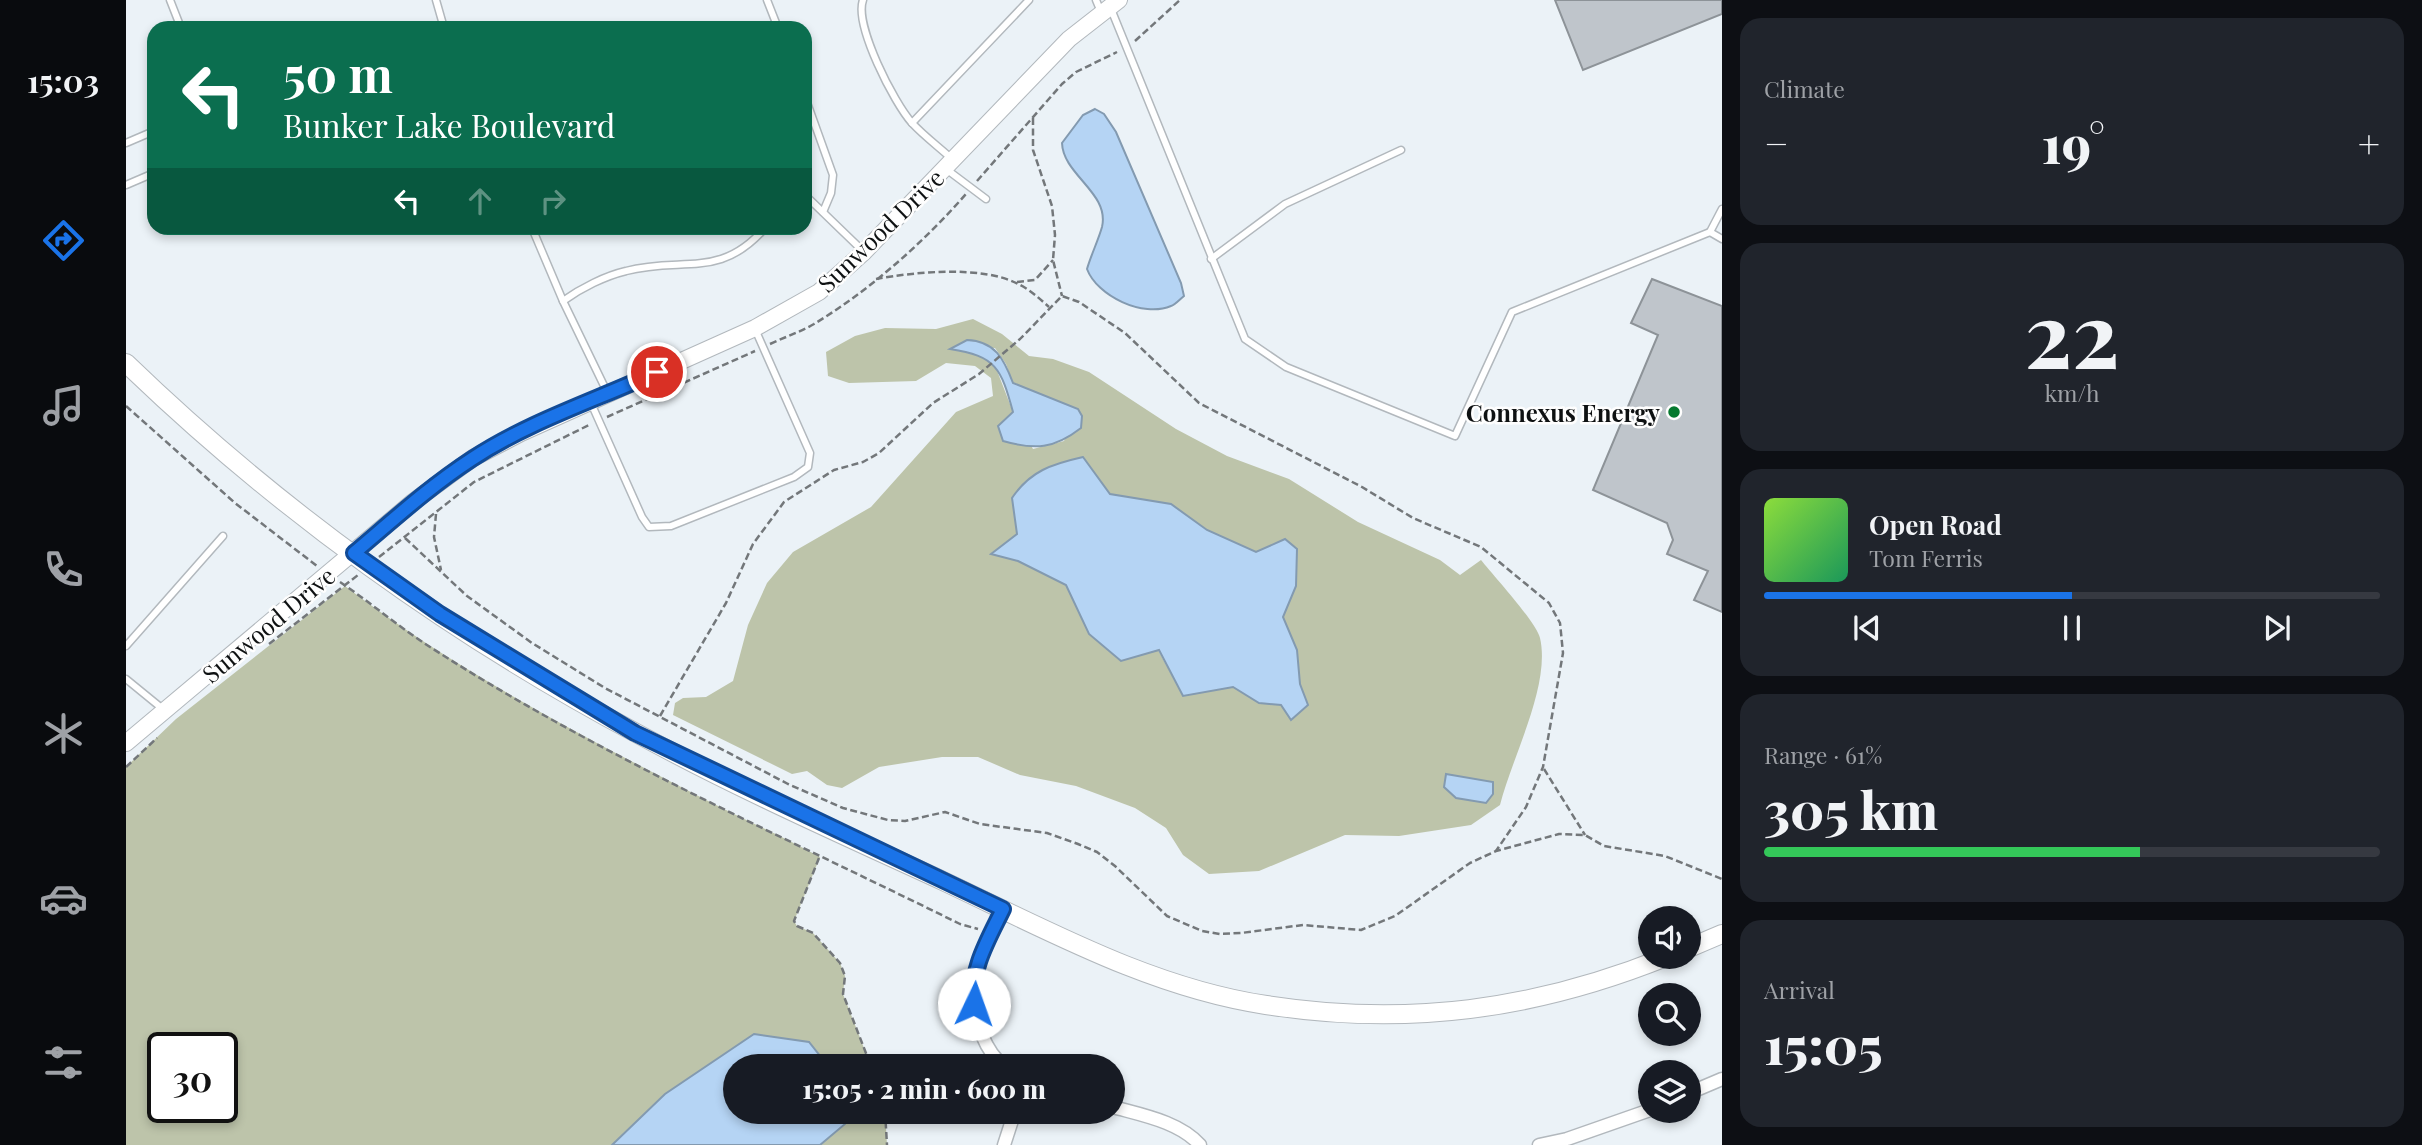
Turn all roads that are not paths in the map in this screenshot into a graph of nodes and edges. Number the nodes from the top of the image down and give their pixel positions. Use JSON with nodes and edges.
{"nodes":[{"id":1,"x":170,"y":0,"type":"edge"},
{"id":2,"x":436,"y":0,"type":"edge"},
{"id":3,"x":767,"y":0,"type":"edge"},
{"id":4,"x":863,"y":0,"type":"edge"},
{"id":5,"x":1029,"y":0,"type":"edge"},
{"id":6,"x":1107,"y":5,"type":"edge"},
{"id":7,"x":178,"y":21,"type":"edge"},
{"id":8,"x":442,"y":21,"type":"edge"},
{"id":9,"x":775,"y":21,"type":"edge"},
{"id":10,"x":812,"y":116,"type":"edge"},
{"id":11,"x":912,"y":122,"type":"junction"},
{"id":12,"x":147,"y":134,"type":"edge"},
{"id":13,"x":126,"y":143,"type":"edge"},
{"id":14,"x":1401,"y":150,"type":"dead end"},
{"id":15,"x":948,"y":163,"type":"junction"},
{"id":16,"x":147,"y":176,"type":"edge"},
{"id":17,"x":126,"y":185,"type":"edge"},
{"id":18,"x":986,"y":199,"type":"dead end"},
{"id":19,"x":812,"y":202,"type":"edge"},
{"id":20,"x":1722,"y":209,"type":"edge"},
{"id":21,"x":823,"y":212,"type":"junction"},
{"id":22,"x":1710,"y":232,"type":"junction"},
{"id":23,"x":535,"y":235,"type":"edge"},
{"id":24,"x":758,"y":235,"type":"edge"},
{"id":25,"x":1722,"y":239,"type":"edge"},
{"id":26,"x":864,"y":252,"type":"junction"},
{"id":27,"x":1211,"y":259,"type":"junction"},
{"id":28,"x":563,"y":300,"type":"junction"},
{"id":29,"x":755,"y":328,"type":"junction"},
{"id":30,"x":126,"y":363,"type":"edge"},
{"id":31,"x":608,"y":394,"type":"junction"},
{"id":32,"x":591,"y":402,"type":"junction"},
{"id":33,"x":223,"y":536,"type":"dead end"},
{"id":34,"x":354,"y":553,"type":"junction"},
{"id":35,"x":126,"y":646,"type":"edge"},
{"id":36,"x":126,"y":679,"type":"edge"},
{"id":37,"x":164,"y":710,"type":"junction"},
{"id":38,"x":126,"y":743,"type":"edge"},
{"id":39,"x":1003,"y":909,"type":"junction"},
{"id":40,"x":1722,"y":934,"type":"edge"},
{"id":41,"x":1701,"y":943,"type":"edge"},
{"id":42,"x":1638,"y":967,"type":"edge"},
{"id":43,"x":992,"y":1054,"type":"edge"},
{"id":44,"x":1722,"y":1079,"type":"edge"},
{"id":45,"x":1701,"y":1088,"type":"edge"},
{"id":46,"x":1125,"y":1110,"type":"edge"},
{"id":47,"x":1638,"y":1114,"type":"edge"},
{"id":48,"x":1011,"y":1124,"type":"edge"},
{"id":49,"x":1004,"y":1145,"type":"edge"},
{"id":50,"x":1200,"y":1145,"type":"edge"},
{"id":51,"x":1539,"y":1145,"type":"edge"}],
"edges":[{"from":1,"to":7,"type":"lane"},
{"from":2,"to":8,"type":"lane"},
{"from":3,"to":9,"type":"lane"},
{"from":4,"to":11,"type":"lane"},
{"from":5,"to":11,"type":"lane"},
{"from":6,"to":15,"type":"street","name":"Sunwood Drive"},
{"from":6,"to":27,"type":"lane"},
{"from":10,"to":21,"type":"lane"},
{"from":11,"to":15,"type":"lane"},
{"from":12,"to":13,"type":"lane"},
{"from":14,"to":27,"type":"lane"},
{"from":15,"to":18,"type":"lane"},
{"from":15,"to":26,"type":"street","name":"Sunwood Drive"},
{"from":16,"to":17,"type":"lane"},
{"from":19,"to":21,"type":"lane"},
{"from":20,"to":22,"type":"lane"},
{"from":21,"to":26,"type":"lane"},
{"from":22,"to":25,"type":"lane"},
{"from":22,"to":27,"type":"lane"},
{"from":23,"to":28,"type":"lane"},
{"from":24,"to":28,"type":"lane"},
{"from":26,"to":29,"type":"street","name":"Sunwood Drive"},
{"from":28,"to":31,"type":"lane"},
{"from":29,"to":31,"type":"street","name":"Sunwood Drive"},
{"from":29,"to":32,"type":"lane"},
{"from":30,"to":34,"type":"main road"},
{"from":31,"to":32,"type":"street","name":"Sunwood Drive"},
{"from":32,"to":34,"type":"street","name":"Sunwood Drive"},
{"from":33,"to":35,"type":"lane"},
{"from":34,"to":37,"type":"street","name":"Sunwood Drive"},
{"from":34,"to":39,"type":"main road"},
{"from":36,"to":37,"type":"lane"},
{"from":37,"to":38,"type":"street","name":"Sunwood Drive"},
{"from":39,"to":42,"type":"main road"},
{"from":39,"to":43,"type":"street"},
{"from":40,"to":41,"type":"main road"},
{"from":44,"to":45,"type":"street"},
{"from":46,"to":50,"type":"street"},
{"from":47,"to":51,"type":"street"},
{"from":48,"to":49,"type":"street"}]}
